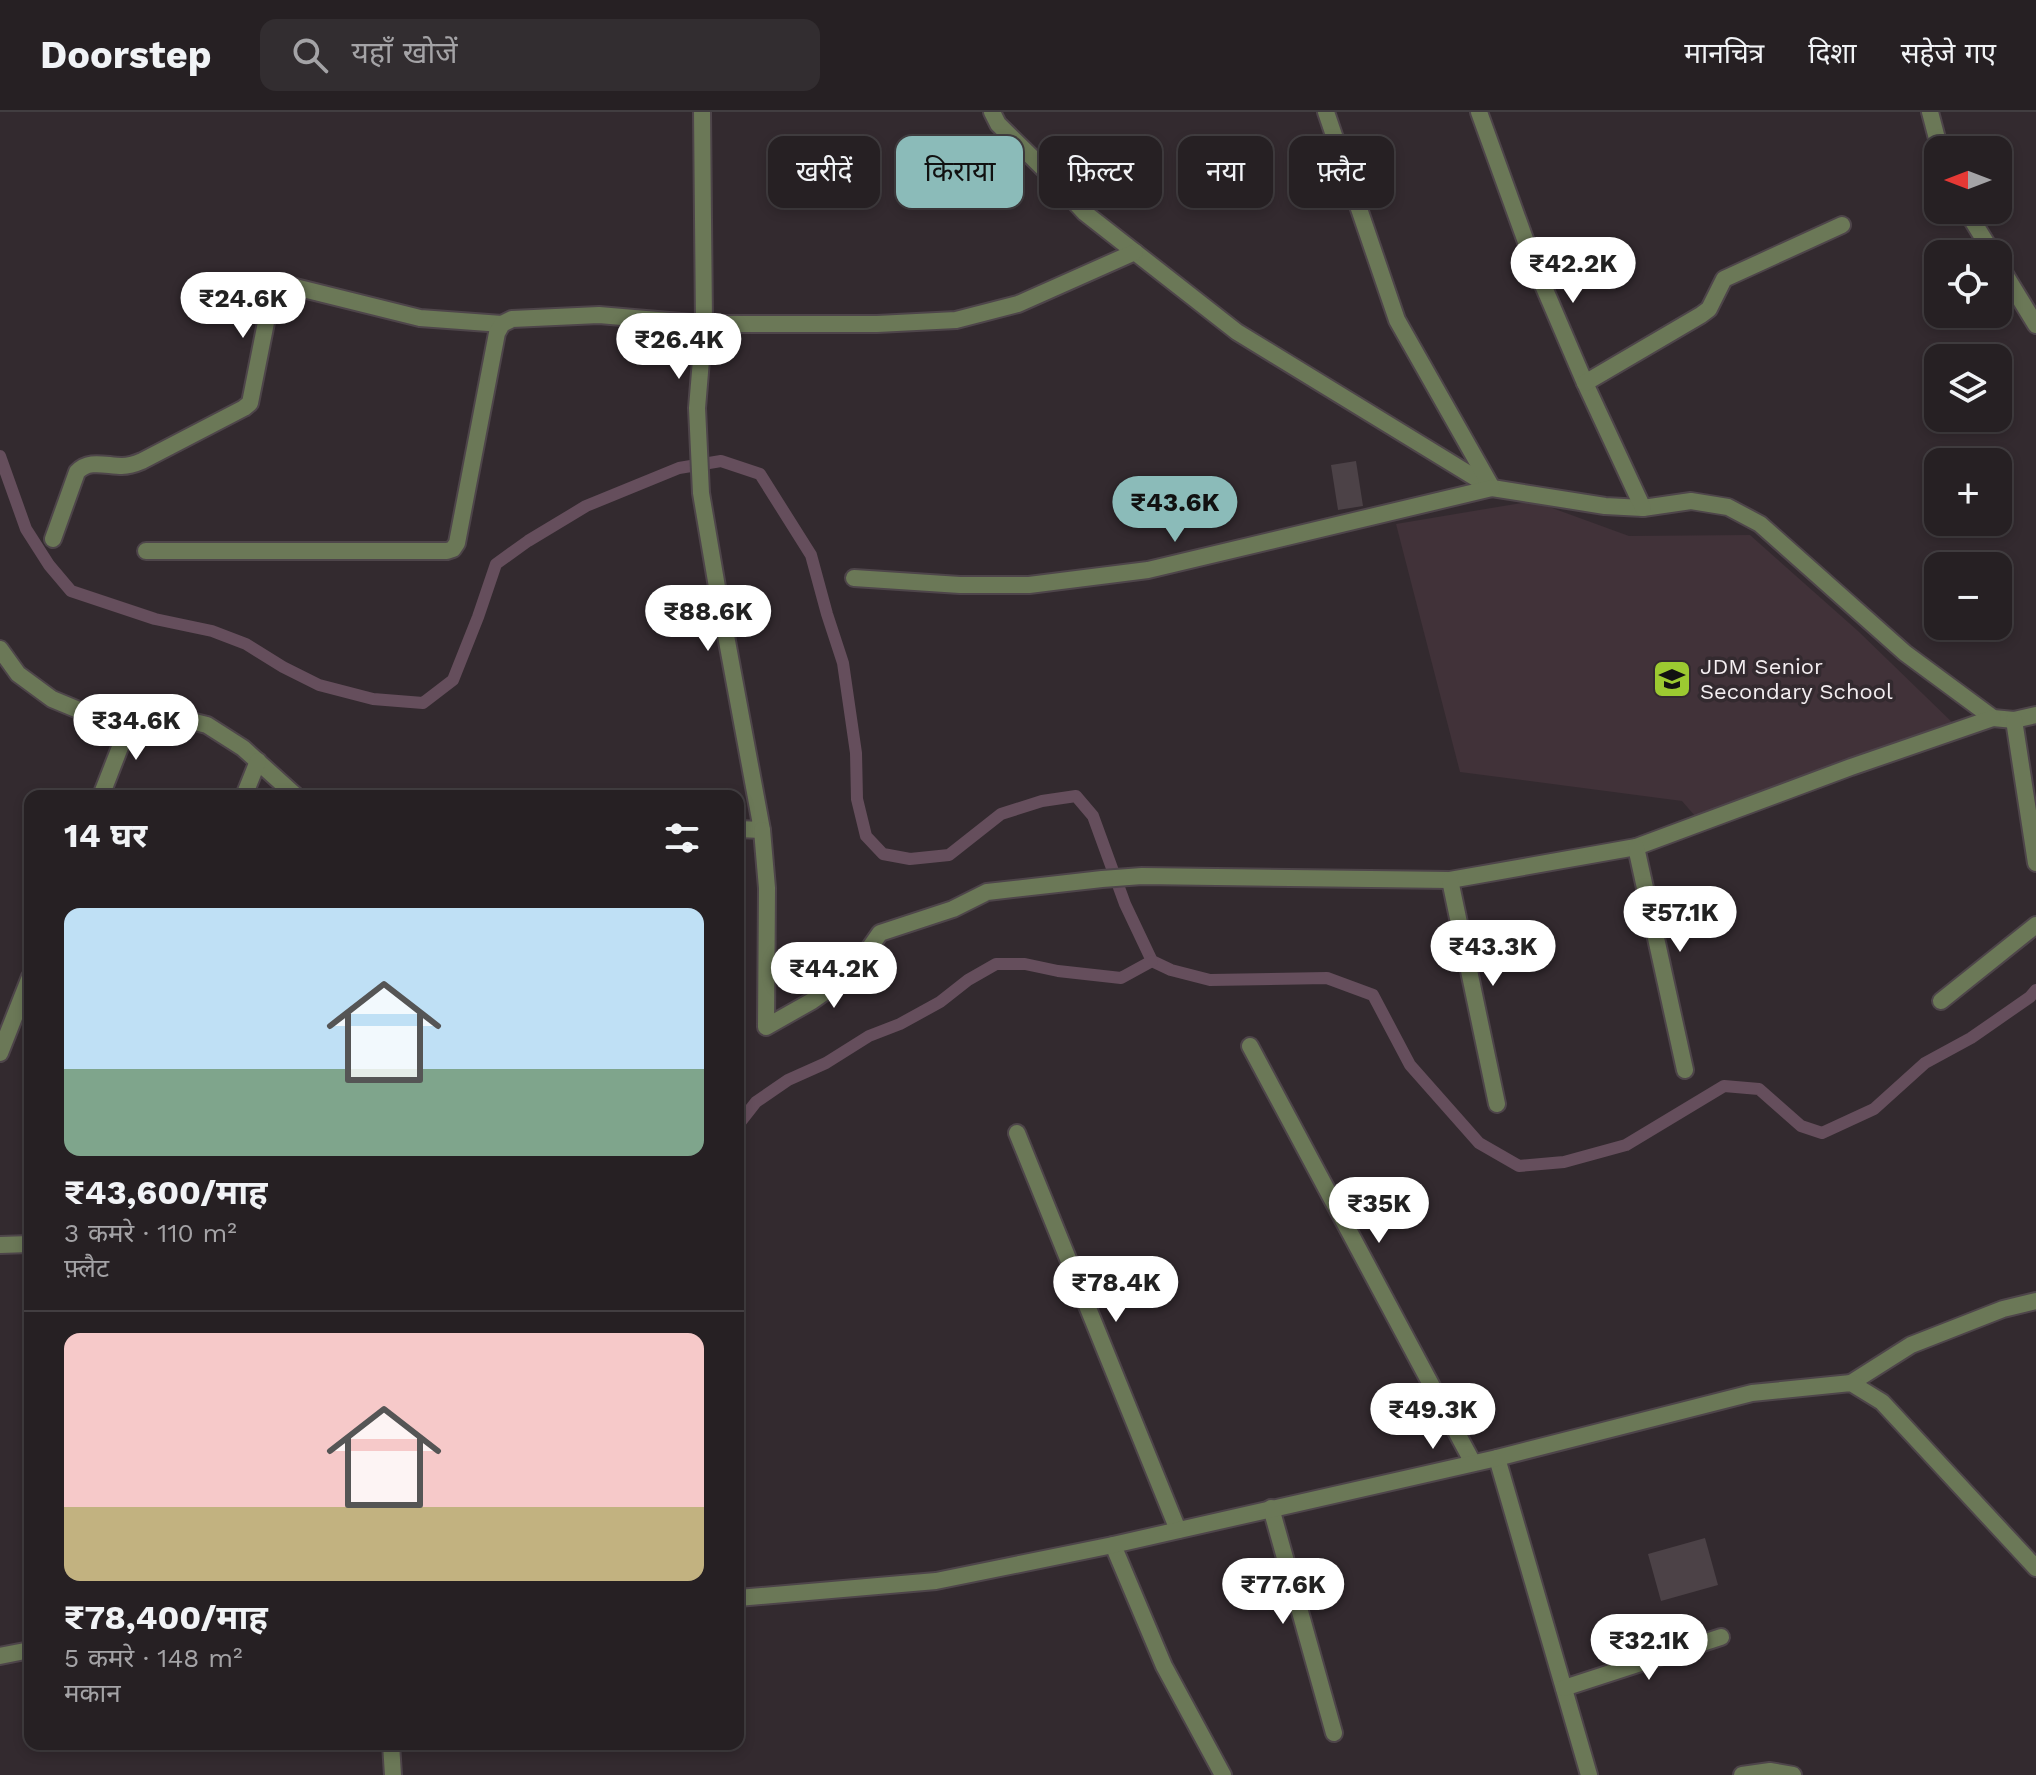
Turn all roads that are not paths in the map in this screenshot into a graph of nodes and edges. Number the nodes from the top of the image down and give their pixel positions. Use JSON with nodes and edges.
{"nodes":[{"id":1,"x":702,"y":112,"type":"edge"},
{"id":2,"x":992,"y":112,"type":"edge"},
{"id":3,"x":1326,"y":112,"type":"edge"},
{"id":4,"x":1479,"y":112,"type":"edge"},
{"id":5,"x":1930,"y":112,"type":"edge"},
{"id":6,"x":1936,"y":136,"type":"edge"},
{"id":7,"x":1842,"y":225,"type":"dead end"},
{"id":8,"x":1135,"y":252,"type":"junction"},
{"id":9,"x":2012,"y":286,"type":"edge"},
{"id":10,"x":502,"y":324,"type":"junction"},
{"id":11,"x":704,"y":324,"type":"junction"},
{"id":12,"x":2036,"y":325,"type":"edge"},
{"id":13,"x":1585,"y":383,"type":"junction"},
{"id":14,"x":1492,"y":488,"type":"junction"},
{"id":15,"x":1643,"y":508,"type":"junction"},
{"id":16,"x":53,"y":539,"type":"dead end"},
{"id":17,"x":146,"y":551,"type":"dead end"},
{"id":18,"x":854,"y":578,"type":"dead end"},
{"id":19,"x":0,"y":649,"type":"edge"},
{"id":20,"x":133,"y":714,"type":"junction"},
{"id":21,"x":2036,"y":715,"type":"edge"},
{"id":22,"x":1993,"y":718,"type":"junction"},
{"id":23,"x":2014,"y":720,"type":"junction"},
{"id":24,"x":258,"y":761,"type":"junction"},
{"id":25,"x":103,"y":790,"type":"edge"},
{"id":26,"x":246,"y":790,"type":"edge"},
{"id":27,"x":289,"y":790,"type":"edge"},
{"id":28,"x":744,"y":829,"type":"edge"},
{"id":29,"x":762,"y":830,"type":"junction"},
{"id":30,"x":1636,"y":847,"type":"junction"},
{"id":31,"x":2036,"y":863,"type":"edge"},
{"id":32,"x":1450,"y":880,"type":"junction"},
{"id":33,"x":2036,"y":925,"type":"edge"},
{"id":34,"x":24,"y":992,"type":"edge"},
{"id":35,"x":1941,"y":1001,"type":"dead end"},
{"id":36,"x":1250,"y":1046,"type":"dead end"},
{"id":37,"x":0,"y":1053,"type":"edge"},
{"id":38,"x":1685,"y":1070,"type":"dead end"},
{"id":39,"x":1497,"y":1104,"type":"dead end"},
{"id":40,"x":1017,"y":1133,"type":"dead end"},
{"id":41,"x":24,"y":1244,"type":"edge"},
{"id":42,"x":0,"y":1245,"type":"edge"},
{"id":43,"x":2036,"y":1301,"type":"edge"},
{"id":44,"x":1851,"y":1383,"type":"junction"},
{"id":45,"x":1497,"y":1458,"type":"junction"},
{"id":46,"x":1473,"y":1463,"type":"junction"},
{"id":47,"x":1271,"y":1508,"type":"junction"},
{"id":48,"x":1178,"y":1530,"type":"junction"},
{"id":49,"x":1113,"y":1545,"type":"junction"},
{"id":50,"x":2036,"y":1568,"type":"edge"},
{"id":51,"x":744,"y":1597,"type":"edge"},
{"id":52,"x":1721,"y":1637,"type":"dead end"},
{"id":53,"x":24,"y":1651,"type":"edge"},
{"id":54,"x":0,"y":1656,"type":"edge"},
{"id":55,"x":1564,"y":1688,"type":"junction"},
{"id":56,"x":1334,"y":1733,"type":"dead end"},
{"id":57,"x":391,"y":1750,"type":"edge"},
{"id":58,"x":393,"y":1775,"type":"edge"},
{"id":59,"x":1223,"y":1775,"type":"edge"},
{"id":60,"x":1589,"y":1775,"type":"edge"},
{"id":61,"x":1742,"y":1775,"type":"edge"},
{"id":62,"x":1793,"y":1775,"type":"edge"}],
"edges":[{"from":1,"to":11,"type":"street"},
{"from":2,"to":8,"type":"street"},
{"from":3,"to":14,"type":"street"},
{"from":4,"to":13,"type":"street"},
{"from":5,"to":6,"type":"street"},
{"from":7,"to":13,"type":"street"},
{"from":8,"to":11,"type":"street"},
{"from":8,"to":14,"type":"street"},
{"from":9,"to":12,"type":"street"},
{"from":10,"to":11,"type":"street"},
{"from":10,"to":16,"type":"street"},
{"from":10,"to":17,"type":"street"},
{"from":11,"to":29,"type":"street"},
{"from":13,"to":15,"type":"street"},
{"from":14,"to":15,"type":"street"},
{"from":14,"to":18,"type":"street"},
{"from":15,"to":22,"type":"street"},
{"from":19,"to":20,"type":"street"},
{"from":20,"to":24,"type":"street"},
{"from":20,"to":25,"type":"street"},
{"from":21,"to":23,"type":"street"},
{"from":22,"to":23,"type":"street"},
{"from":22,"to":30,"type":"street"},
{"from":23,"to":31,"type":"street"},
{"from":24,"to":26,"type":"street"},
{"from":24,"to":27,"type":"street"},
{"from":28,"to":29,"type":"street"},
{"from":29,"to":32,"type":"street"},
{"from":30,"to":32,"type":"street"},
{"from":30,"to":38,"type":"street"},
{"from":32,"to":39,"type":"street"},
{"from":33,"to":35,"type":"street"},
{"from":34,"to":37,"type":"street"},
{"from":36,"to":46,"type":"street"},
{"from":40,"to":48,"type":"street"},
{"from":41,"to":42,"type":"street"},
{"from":43,"to":44,"type":"street"},
{"from":44,"to":45,"type":"street"},
{"from":44,"to":50,"type":"street"},
{"from":45,"to":46,"type":"street"},
{"from":45,"to":55,"type":"street"},
{"from":46,"to":47,"type":"street"},
{"from":47,"to":48,"type":"street"},
{"from":47,"to":56,"type":"street"},
{"from":48,"to":49,"type":"street"},
{"from":49,"to":51,"type":"street"},
{"from":49,"to":59,"type":"street"},
{"from":52,"to":55,"type":"street"},
{"from":53,"to":54,"type":"street"},
{"from":55,"to":60,"type":"street"},
{"from":57,"to":58,"type":"street"},
{"from":61,"to":62,"type":"street"}]}
